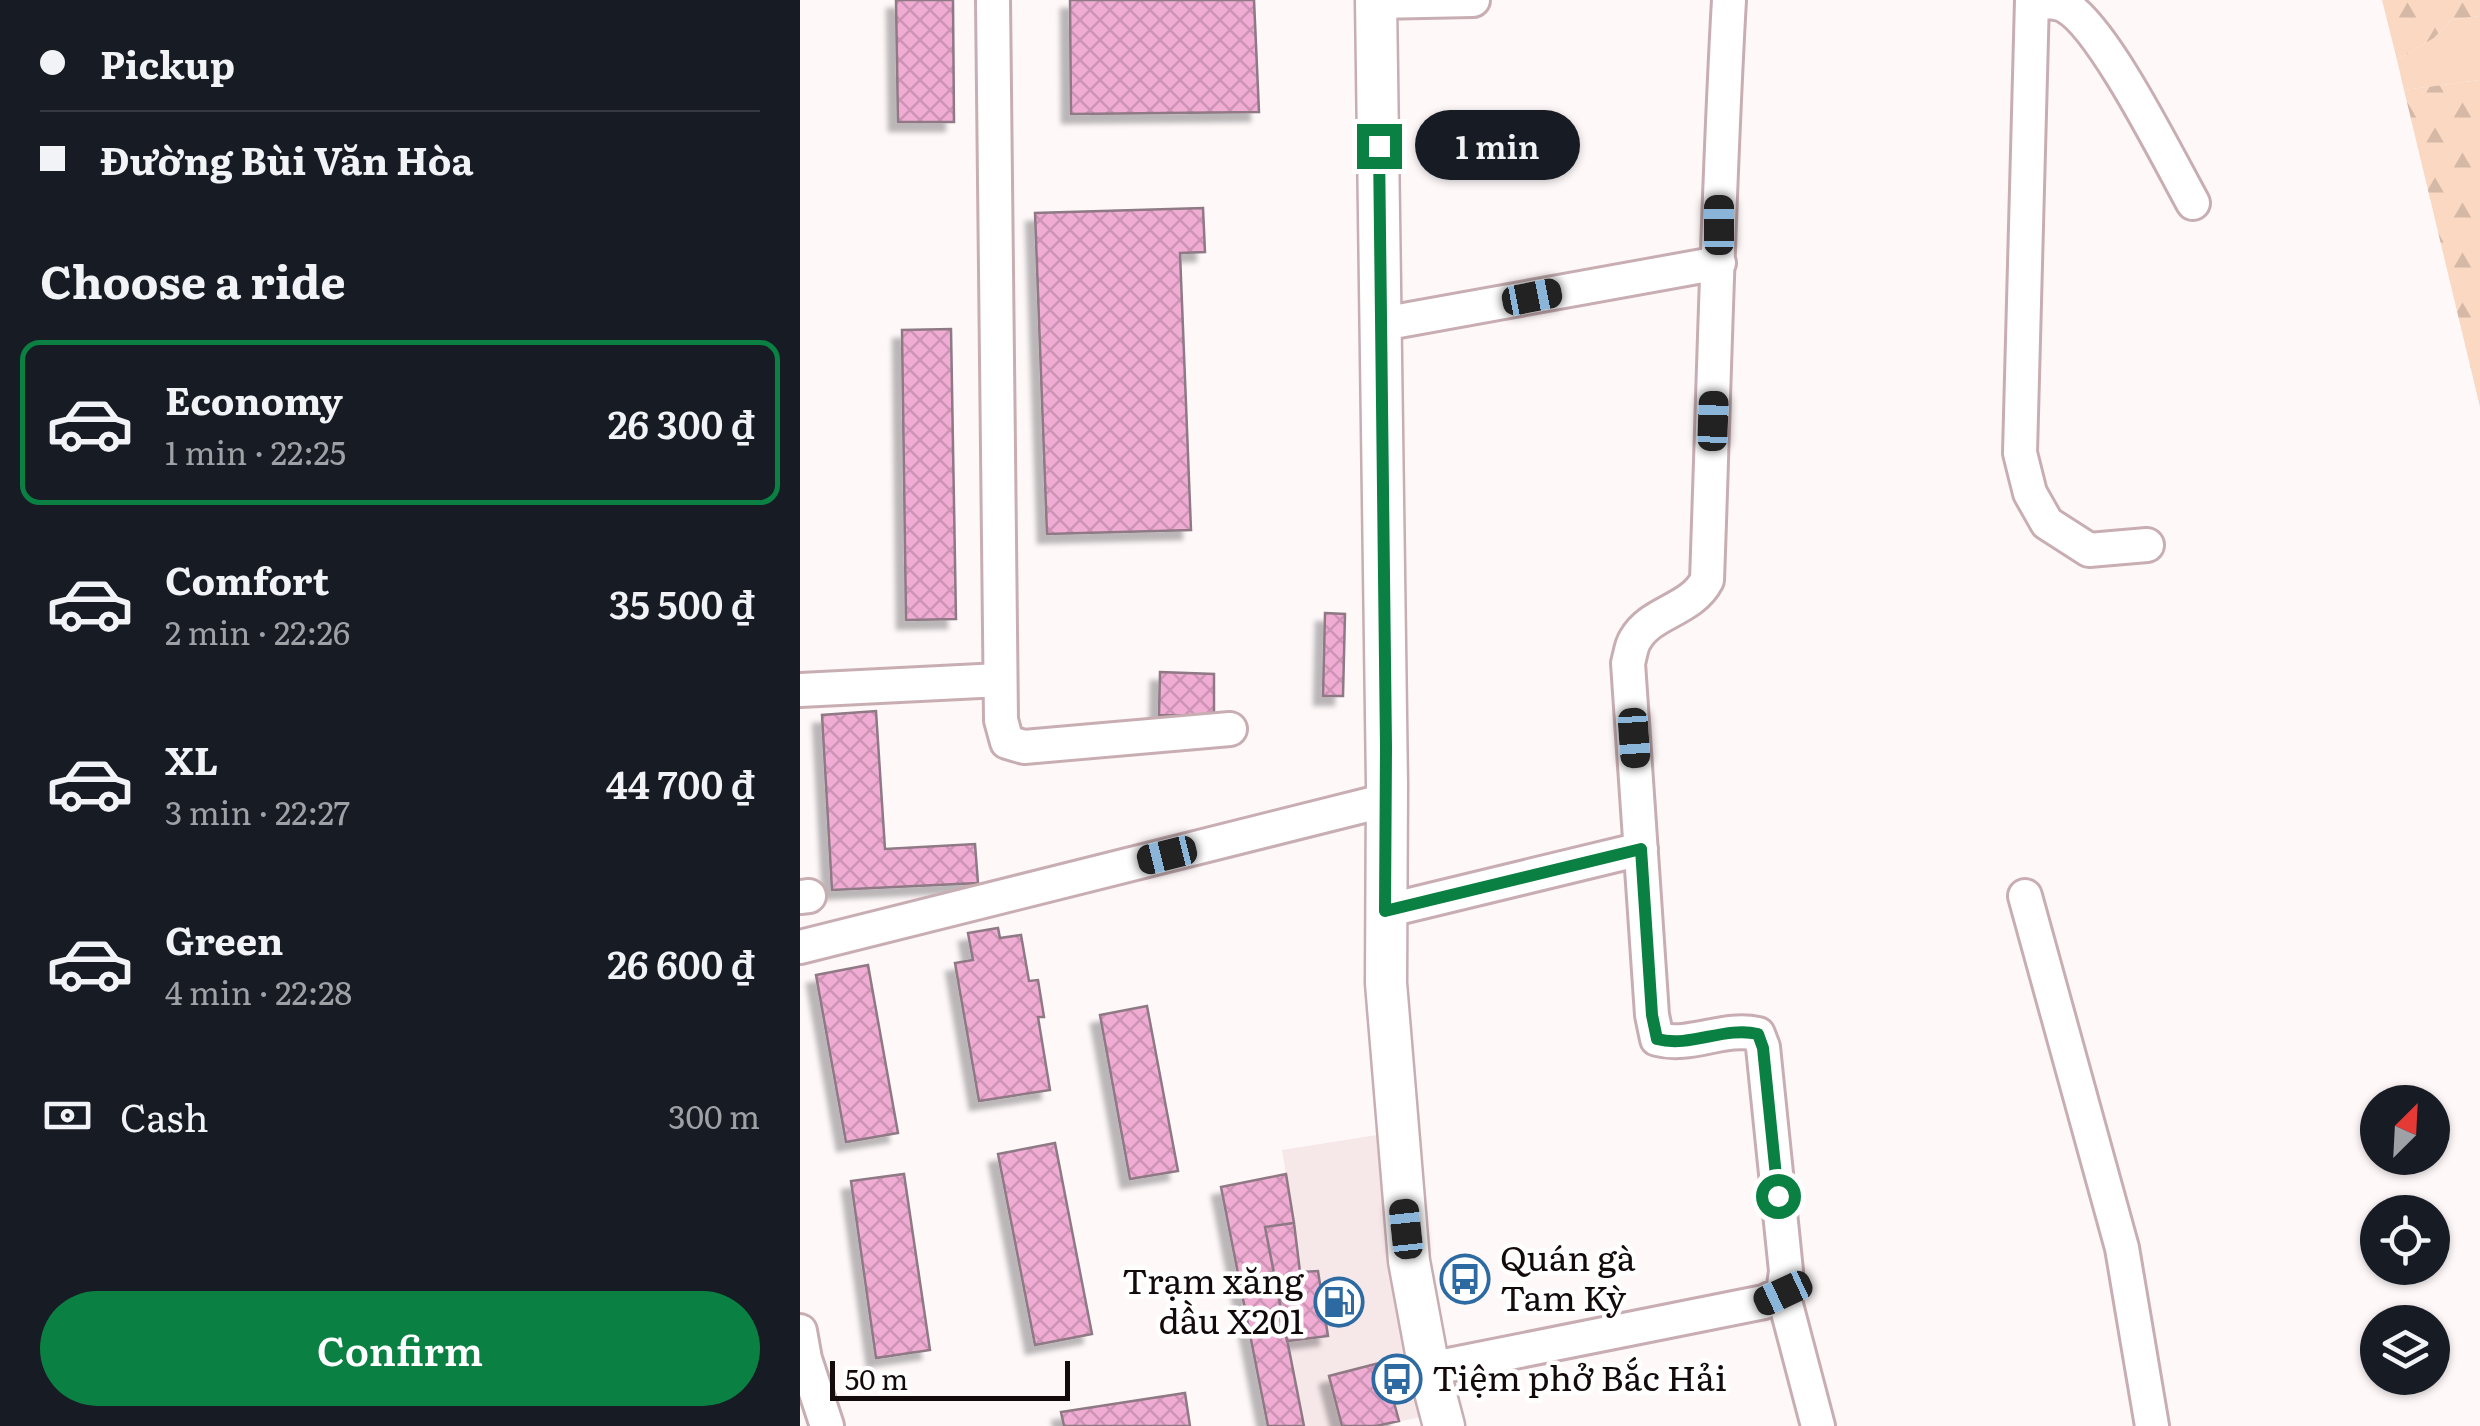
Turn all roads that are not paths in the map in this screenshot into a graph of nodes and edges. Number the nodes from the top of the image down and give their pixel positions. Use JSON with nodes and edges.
{"nodes":[{"id":1,"x":993,"y":0,"type":"edge"},
{"id":2,"x":1473,"y":0,"type":"edge"},
{"id":3,"x":1728,"y":0,"type":"edge"},
{"id":4,"x":1376,"y":1,"type":"edge"},
{"id":5,"x":2033,"y":1,"type":"edge"},
{"id":6,"x":2193,"y":203,"type":"dead end"},
{"id":7,"x":1719,"y":263,"type":"junction"},
{"id":8,"x":1382,"y":324,"type":"junction"},
{"id":9,"x":2147,"y":546,"type":"dead end"},
{"id":10,"x":1000,"y":680,"type":"junction"},
{"id":11,"x":800,"y":690,"type":"edge"},
{"id":12,"x":1230,"y":728,"type":"dead end"},
{"id":13,"x":1387,"y":800,"type":"junction"},
{"id":14,"x":1641,"y":849,"type":"junction"},
{"id":15,"x":2025,"y":896,"type":"dead end"},
{"id":16,"x":1385,"y":911,"type":"junction"},
{"id":17,"x":800,"y":947,"type":"edge"},
{"id":18,"x":1783,"y":1293,"type":"junction"},
{"id":19,"x":800,"y":1330,"type":"edge"},
{"id":20,"x":1429,"y":1369,"type":"junction"},
{"id":21,"x":828,"y":1426,"type":"edge"},
{"id":22,"x":1444,"y":1426,"type":"edge"},
{"id":23,"x":1818,"y":1426,"type":"edge"},
{"id":24,"x":2152,"y":1426,"type":"edge"}],
"edges":[{"from":1,"to":10,"type":"street"},
{"from":2,"to":4,"type":"street"},
{"from":3,"to":7,"type":"street"},
{"from":4,"to":8,"type":"main road"},
{"from":5,"to":6,"type":"street"},
{"from":5,"to":9,"type":"street"},
{"from":7,"to":8,"type":"street"},
{"from":7,"to":14,"type":"street"},
{"from":8,"to":13,"type":"main road"},
{"from":10,"to":11,"type":"street"},
{"from":10,"to":12,"type":"street"},
{"from":13,"to":16,"type":"main road"},
{"from":13,"to":17,"type":"street"},
{"from":14,"to":16,"type":"street"},
{"from":14,"to":18,"type":"street"},
{"from":15,"to":24,"type":"street"},
{"from":16,"to":20,"type":"main road"},
{"from":18,"to":20,"type":"street"},
{"from":18,"to":23,"type":"street"},
{"from":19,"to":21,"type":"street"},
{"from":20,"to":22,"type":"main road"}]}
